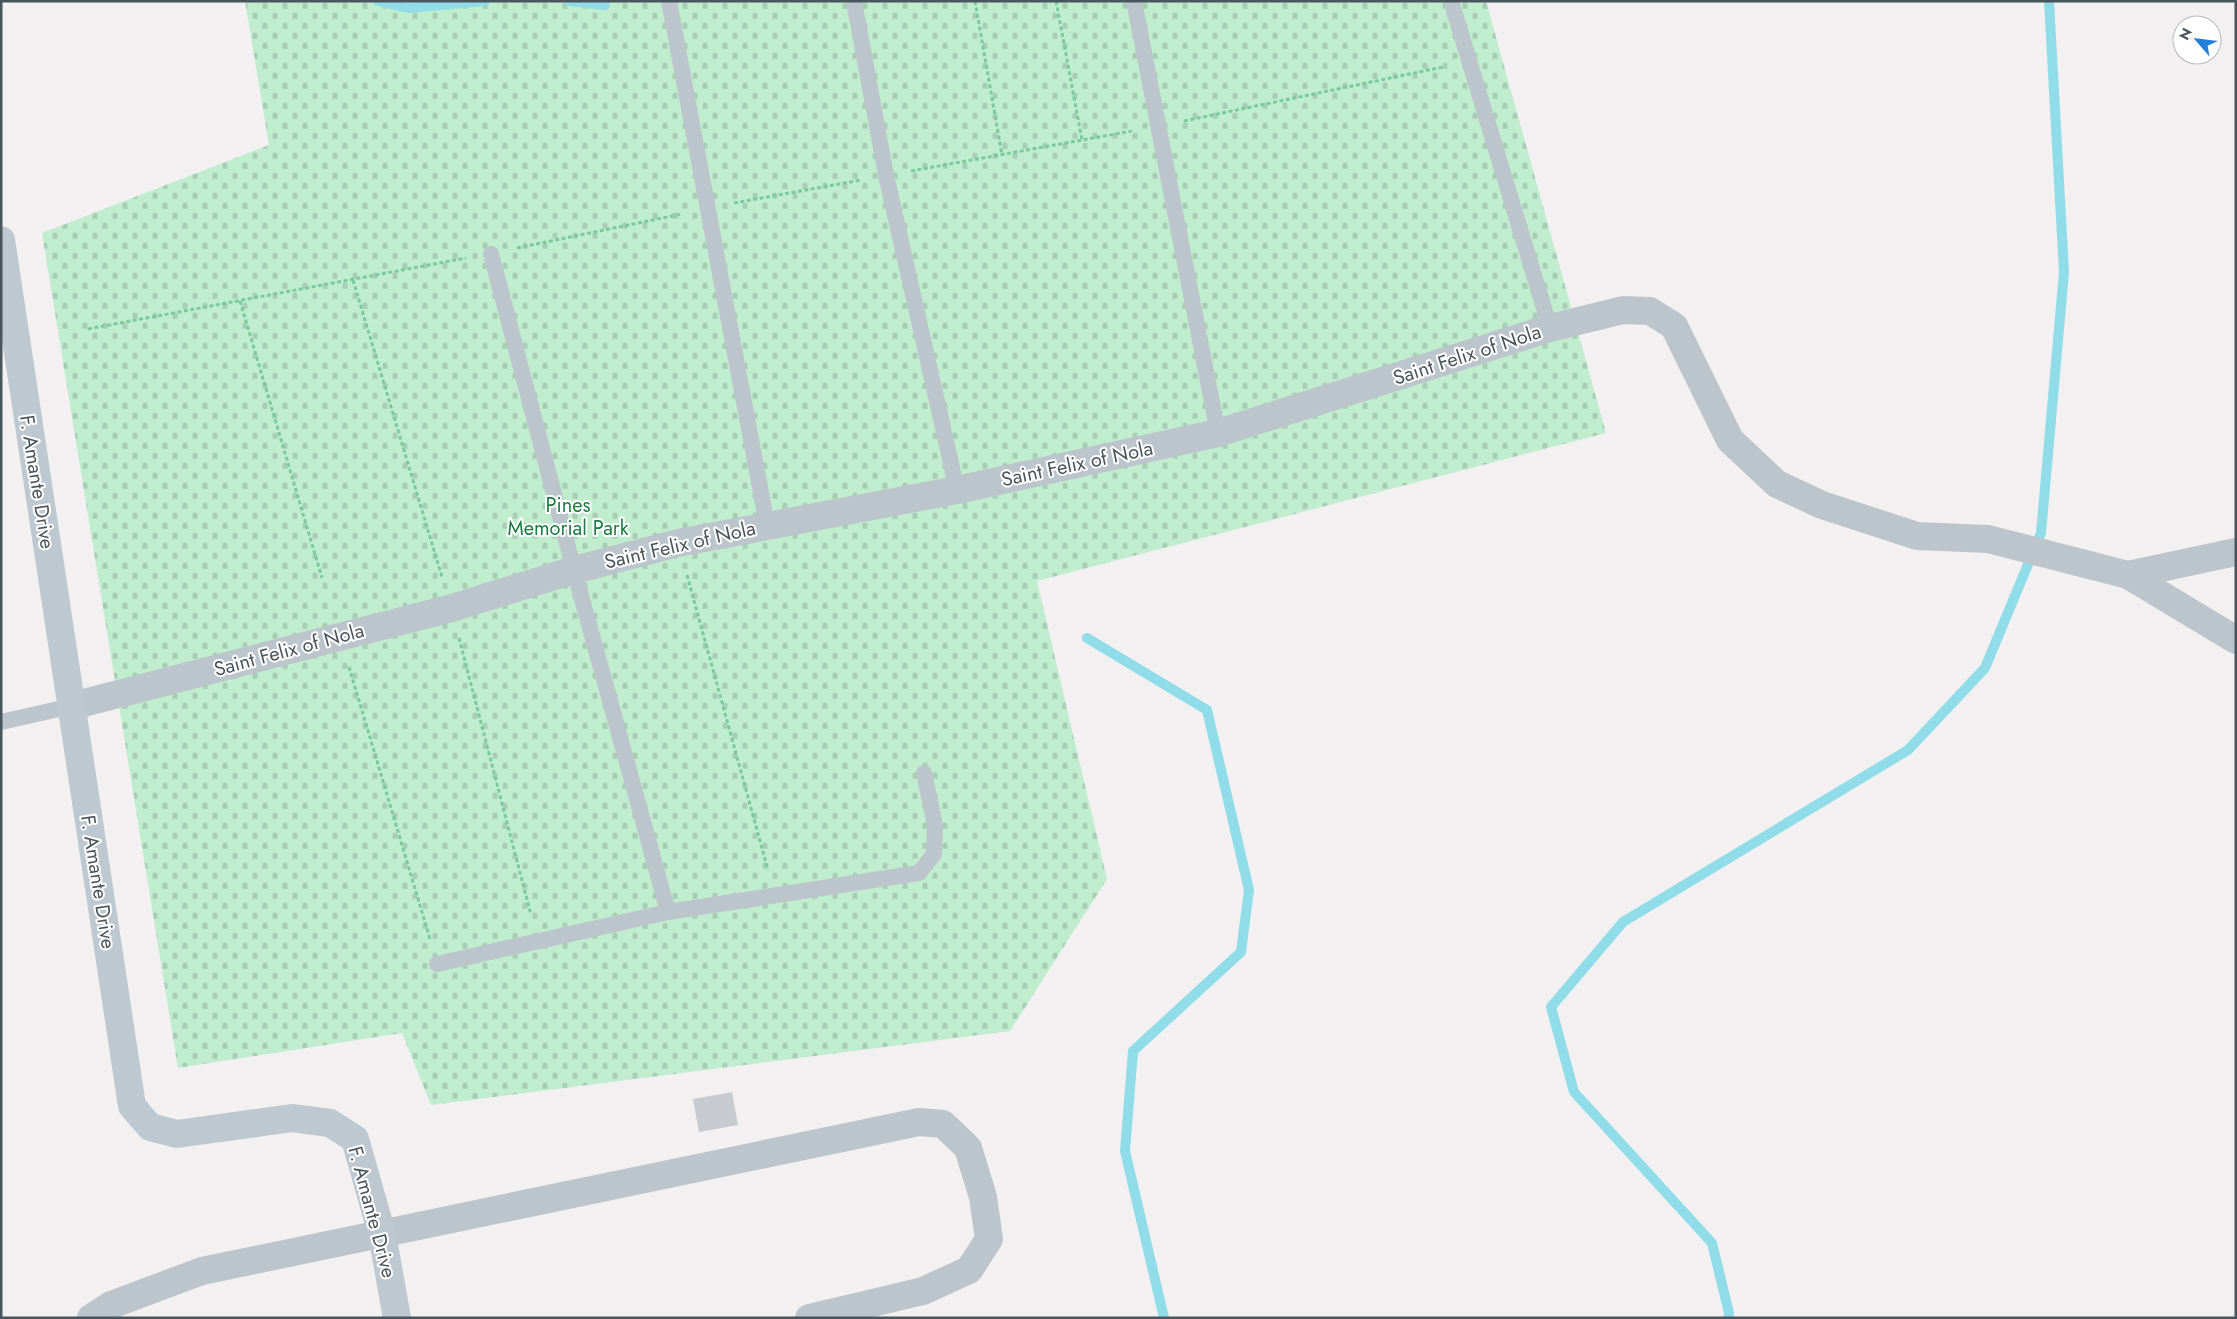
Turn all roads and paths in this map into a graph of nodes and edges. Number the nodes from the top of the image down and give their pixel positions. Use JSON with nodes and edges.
{"nodes":[{"id":1,"x":669,"y":1,"type":"edge"},
{"id":2,"x":854,"y":1,"type":"edge"},
{"id":3,"x":974,"y":1,"type":"edge"},
{"id":4,"x":1056,"y":1,"type":"edge"},
{"id":5,"x":1134,"y":1,"type":"edge"},
{"id":6,"x":1451,"y":1,"type":"edge"},
{"id":7,"x":1468,"y":62,"type":"junction"},
{"id":8,"x":1160,"y":126,"type":"junction"},
{"id":9,"x":1082,"y":140,"type":"junction"},
{"id":10,"x":1002,"y":154,"type":"junction"},
{"id":11,"x":886,"y":175,"type":"junction"},
{"id":12,"x":708,"y":208,"type":"junction"},
{"id":13,"x":2,"y":252,"type":"edge"},
{"id":14,"x":491,"y":254,"type":"junction"},
{"id":15,"x":240,"y":301,"type":"junction"},
{"id":16,"x":1550,"y":328,"type":"junction"},
{"id":17,"x":88,"y":329,"type":"dead end"},
{"id":18,"x":1218,"y":433,"type":"junction"},
{"id":19,"x":957,"y":490,"type":"junction"},
{"id":20,"x":766,"y":525,"type":"junction"},
{"id":21,"x":678,"y":543,"type":"junction"},
{"id":22,"x":2236,"y":552,"type":"edge"},
{"id":23,"x":574,"y":570,"type":"junction"},
{"id":24,"x":2128,"y":575,"type":"junction"},
{"id":25,"x":322,"y":578,"type":"dead end"},
{"id":26,"x":2236,"y":640,"type":"edge"},
{"id":27,"x":349,"y":666,"type":"dead end"},
{"id":28,"x":72,"y":706,"type":"junction"},
{"id":29,"x":1,"y":722,"type":"edge"},
{"id":30,"x":924,"y":773,"type":"dead end"},
{"id":31,"x":775,"y":895,"type":"junction"},
{"id":32,"x":668,"y":912,"type":"junction"},
{"id":33,"x":437,"y":964,"type":"joint"},
{"id":34,"x":382,"y":1234,"type":"junction"},
{"id":35,"x":91,"y":1318,"type":"edge"},
{"id":36,"x":397,"y":1318,"type":"edge"},
{"id":37,"x":809,"y":1318,"type":"edge"}],
"edges":[{"from":1,"to":12,"type":"lane"},
{"from":2,"to":11,"type":"lane"},
{"from":3,"to":10,"type":"path"},
{"from":4,"to":9,"type":"path"},
{"from":5,"to":8,"type":"lane"},
{"from":6,"to":7,"type":"lane"},
{"from":7,"to":8,"type":"path"},
{"from":7,"to":16,"type":"lane"},
{"from":8,"to":9,"type":"path"},
{"from":8,"to":18,"type":"lane"},
{"from":9,"to":10,"type":"path"},
{"from":10,"to":11,"type":"path"},
{"from":11,"to":12,"type":"path"},
{"from":11,"to":19,"type":"lane"},
{"from":12,"to":14,"type":"path"},
{"from":12,"to":20,"type":"lane"},
{"from":13,"to":28,"type":"street","name":"F. Amante Drive"},
{"from":14,"to":15,"type":"path"},
{"from":14,"to":23,"type":"lane"},
{"from":15,"to":17,"type":"path"},
{"from":15,"to":25,"type":"path"},
{"from":16,"to":18,"type":"street","name":"Saint Felix of Nola"},
{"from":16,"to":24,"type":"street","name":"Saint Felix of Nola"},
{"from":18,"to":19,"type":"street","name":"Saint Felix of Nola"},
{"from":19,"to":20,"type":"street","name":"Saint Felix of Nola"},
{"from":20,"to":21,"type":"street","name":"Saint Felix of Nola"},
{"from":21,"to":23,"type":"street","name":"Saint Felix of Nola"},
{"from":21,"to":31,"type":"path"},
{"from":22,"to":24,"type":"street"},
{"from":23,"to":28,"type":"street","name":"Saint Felix of Nola"},
{"from":23,"to":32,"type":"lane"},
{"from":24,"to":26,"type":"street"},
{"from":27,"to":33,"type":"path"},
{"from":28,"to":29,"type":"lane"},
{"from":28,"to":34,"type":"street","name":"F. Amante Drive"},
{"from":30,"to":31,"type":"lane"},
{"from":31,"to":32,"type":"lane"},
{"from":32,"to":33,"type":"lane"},
{"from":34,"to":35,"type":"street"},
{"from":34,"to":36,"type":"street","name":"F. Amante Drive"},
{"from":34,"to":37,"type":"street"}]}
